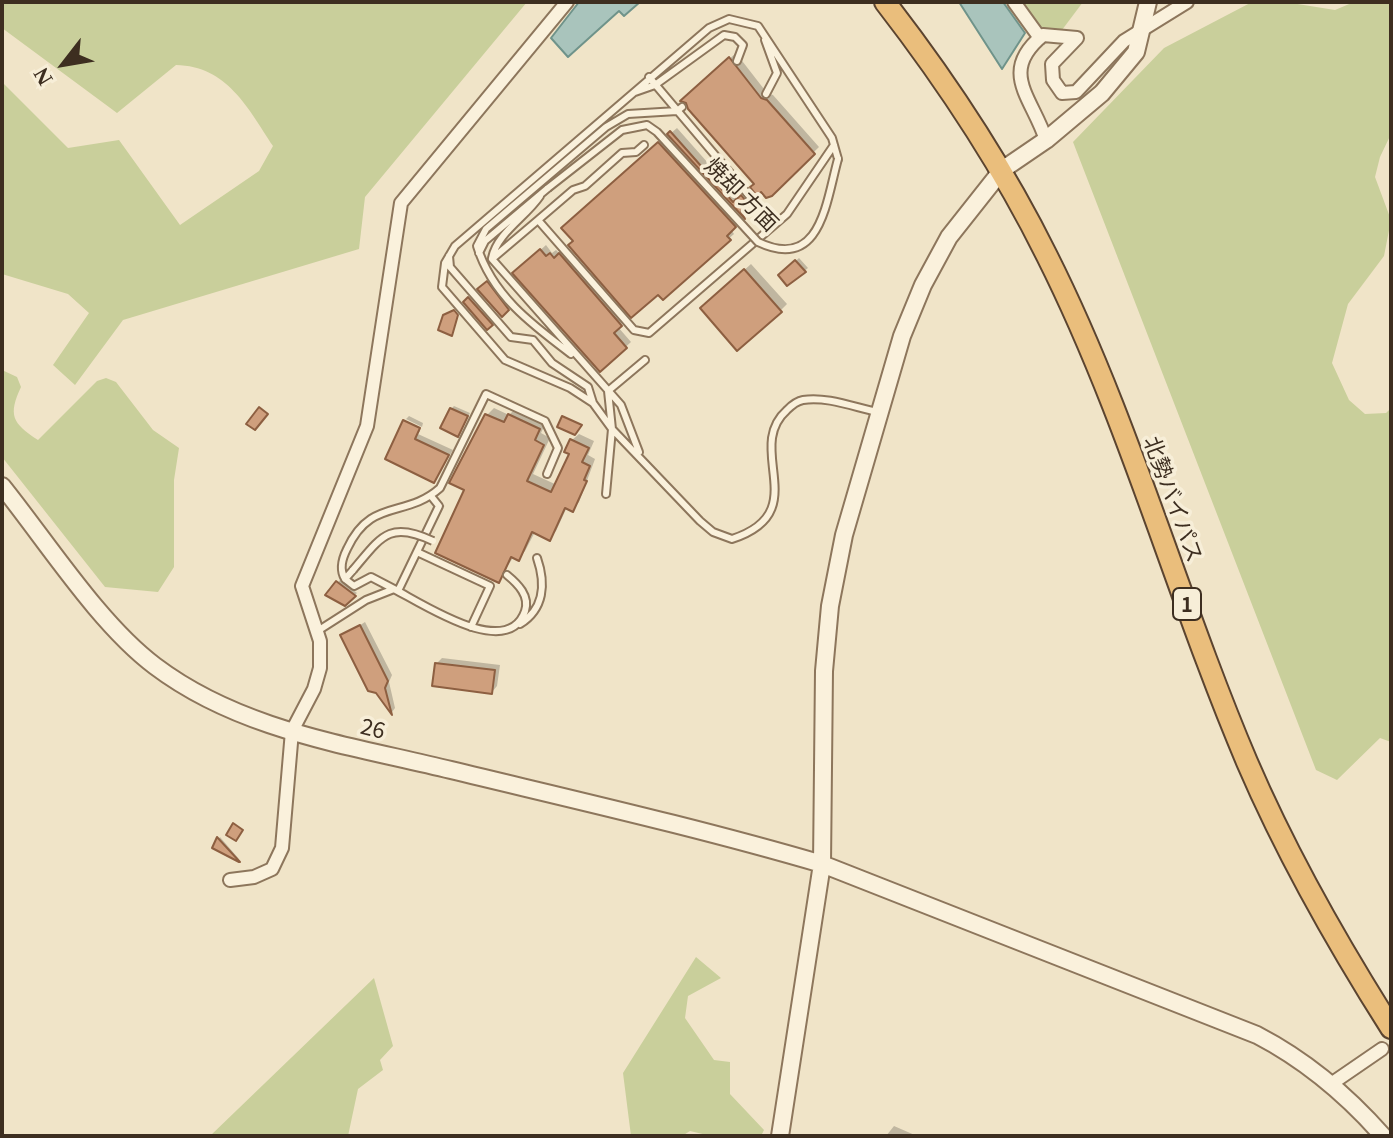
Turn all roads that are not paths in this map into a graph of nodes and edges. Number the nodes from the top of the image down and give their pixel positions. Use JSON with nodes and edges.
{"nodes":[{"id":1,"x":567,"y":2,"type":"edge"},
{"id":2,"x":885,"y":2,"type":"edge"},
{"id":3,"x":1014,"y":2,"type":"edge"},
{"id":4,"x":1148,"y":2,"type":"edge"},
{"id":5,"x":1187,"y":2,"type":"edge"},
{"id":6,"x":1142,"y":28,"type":"junction"},
{"id":7,"x":765,"y":37,"type":"junction"},
{"id":8,"x":1040,"y":38,"type":"junction"},
{"id":9,"x":737,"y":61,"type":"dead end"},
{"id":10,"x":649,"y":77,"type":"junction"},
{"id":11,"x":655,"y":85,"type":"junction"},
{"id":12,"x":628,"y":94,"type":"junction"},
{"id":13,"x":766,"y":94,"type":"dead end"},
{"id":14,"x":680,"y":109,"type":"junction"},
{"id":15,"x":1046,"y":140,"type":"junction"},
{"id":16,"x":644,"y":145,"type":"dead end"},
{"id":17,"x":834,"y":145,"type":"junction"},
{"id":18,"x":1002,"y":170,"type":"junction"},
{"id":19,"x":545,"y":190,"type":"junction"},
{"id":20,"x":538,"y":220,"type":"junction"},
{"id":21,"x":774,"y":225,"type":"junction"},
{"id":22,"x":479,"y":253,"type":"junction"},
{"id":23,"x":449,"y":256,"type":"junction"},
{"id":24,"x":492,"y":259,"type":"junction"},
{"id":25,"x":645,"y":360,"type":"dead end"},
{"id":26,"x":583,"y":363,"type":"junction"},
{"id":27,"x":608,"y":391,"type":"junction"},
{"id":28,"x":593,"y":403,"type":"junction"},
{"id":29,"x":877,"y":412,"type":"junction"},
{"id":30,"x":612,"y":429,"type":"junction"},
{"id":31,"x":641,"y":458,"type":"junction"},
{"id":32,"x":547,"y":474,"type":"dead end"},
{"id":33,"x":2,"y":486,"type":"edge"},
{"id":34,"x":606,"y":494,"type":"dead end"},
{"id":35,"x":431,"y":496,"type":"junction"},
{"id":36,"x":433,"y":541,"type":"dead end"},
{"id":37,"x":417,"y":552,"type":"junction"},
{"id":38,"x":537,"y":558,"type":"dead end"},
{"id":39,"x":507,"y":575,"type":"dead end"},
{"id":40,"x":345,"y":579,"type":"junction"},
{"id":41,"x":396,"y":590,"type":"junction"},
{"id":42,"x":517,"y":626,"type":"junction"},
{"id":43,"x":471,"y":627,"type":"junction"},
{"id":44,"x":316,"y":632,"type":"junction"},
{"id":45,"x":292,"y":731,"type":"junction"},
{"id":46,"x":822,"y":864,"type":"junction"},
{"id":47,"x":230,"y":880,"type":"dead end"},
{"id":48,"x":1391,"y":1028,"type":"edge"},
{"id":49,"x":1382,"y":1049,"type":"dead end"},
{"id":50,"x":1331,"y":1084,"type":"junction"},
{"id":51,"x":780,"y":1136,"type":"edge"},
{"id":52,"x":1383,"y":1136,"type":"edge"}],
"edges":[{"from":1,"to":44,"type":"street"},
{"from":2,"to":18,"type":"highway","name":"北勢バイパス","number":"1"},
{"from":3,"to":8,"type":"street"},
{"from":4,"to":6,"type":"street"},
{"from":5,"to":6,"type":"street"},
{"from":6,"to":8,"type":"street"},
{"from":6,"to":15,"type":"street"},
{"from":7,"to":10,"type":"lane"},
{"from":7,"to":13,"type":"lane"},
{"from":7,"to":17,"type":"lane","name":"焼却 方面"},
{"from":8,"to":15,"type":"street"},
{"from":9,"to":11,"type":"lane"},
{"from":10,"to":11,"type":"lane"},
{"from":10,"to":12,"type":"lane"},
{"from":11,"to":12,"type":"lane"},
{"from":11,"to":14,"type":"lane"},
{"from":12,"to":23,"type":"lane"},
{"from":14,"to":21,"type":"lane"},
{"from":14,"to":22,"type":"lane"},
{"from":15,"to":18,"type":"street"},
{"from":16,"to":20,"type":"lane"},
{"from":17,"to":19,"type":"lane","name":"焼却 方面","bridge":true},
{"from":17,"to":21,"type":"lane"},
{"from":18,"to":29,"type":"street"},
{"from":18,"to":48,"type":"highway","name":"北勢バイパス","number":"1"},
{"from":19,"to":22,"type":"lane"},
{"from":19,"to":24,"type":"lane"},
{"from":20,"to":21,"type":"lane"},
{"from":20,"to":24,"type":"lane"},
{"from":22,"to":26,"type":"lane"},
{"from":23,"to":28,"type":"lane"},
{"from":23,"to":28,"type":"lane"},
{"from":24,"to":26,"type":"lane"},
{"from":25,"to":27,"type":"lane"},
{"from":26,"to":27,"type":"lane"},
{"from":27,"to":30,"type":"lane"},
{"from":27,"to":31,"type":"lane"},
{"from":28,"to":30,"type":"lane"},
{"from":29,"to":31,"type":"lane"},
{"from":29,"to":46,"type":"street"},
{"from":30,"to":31,"type":"lane"},
{"from":30,"to":34,"type":"lane"},
{"from":32,"to":35,"type":"lane"},
{"from":33,"to":45,"type":"street","name":"26"},
{"from":35,"to":37,"type":"lane"},
{"from":35,"to":40,"type":"lane"},
{"from":36,"to":40,"type":"lane","bridge":true},
{"from":37,"to":41,"type":"lane"},
{"from":37,"to":43,"type":"lane"},
{"from":38,"to":42,"type":"lane"},
{"from":39,"to":42,"type":"lane"},
{"from":40,"to":41,"type":"lane"},
{"from":41,"to":43,"type":"lane"},
{"from":41,"to":44,"type":"lane"},
{"from":42,"to":43,"type":"lane"},
{"from":44,"to":45,"type":"street"},
{"from":45,"to":46,"type":"street","name":"26"},
{"from":45,"to":47,"type":"street"},
{"from":46,"to":50,"type":"street","name":"26"},
{"from":46,"to":51,"type":"street"},
{"from":49,"to":50,"type":"street"},
{"from":50,"to":52,"type":"street","name":"26"}]}
